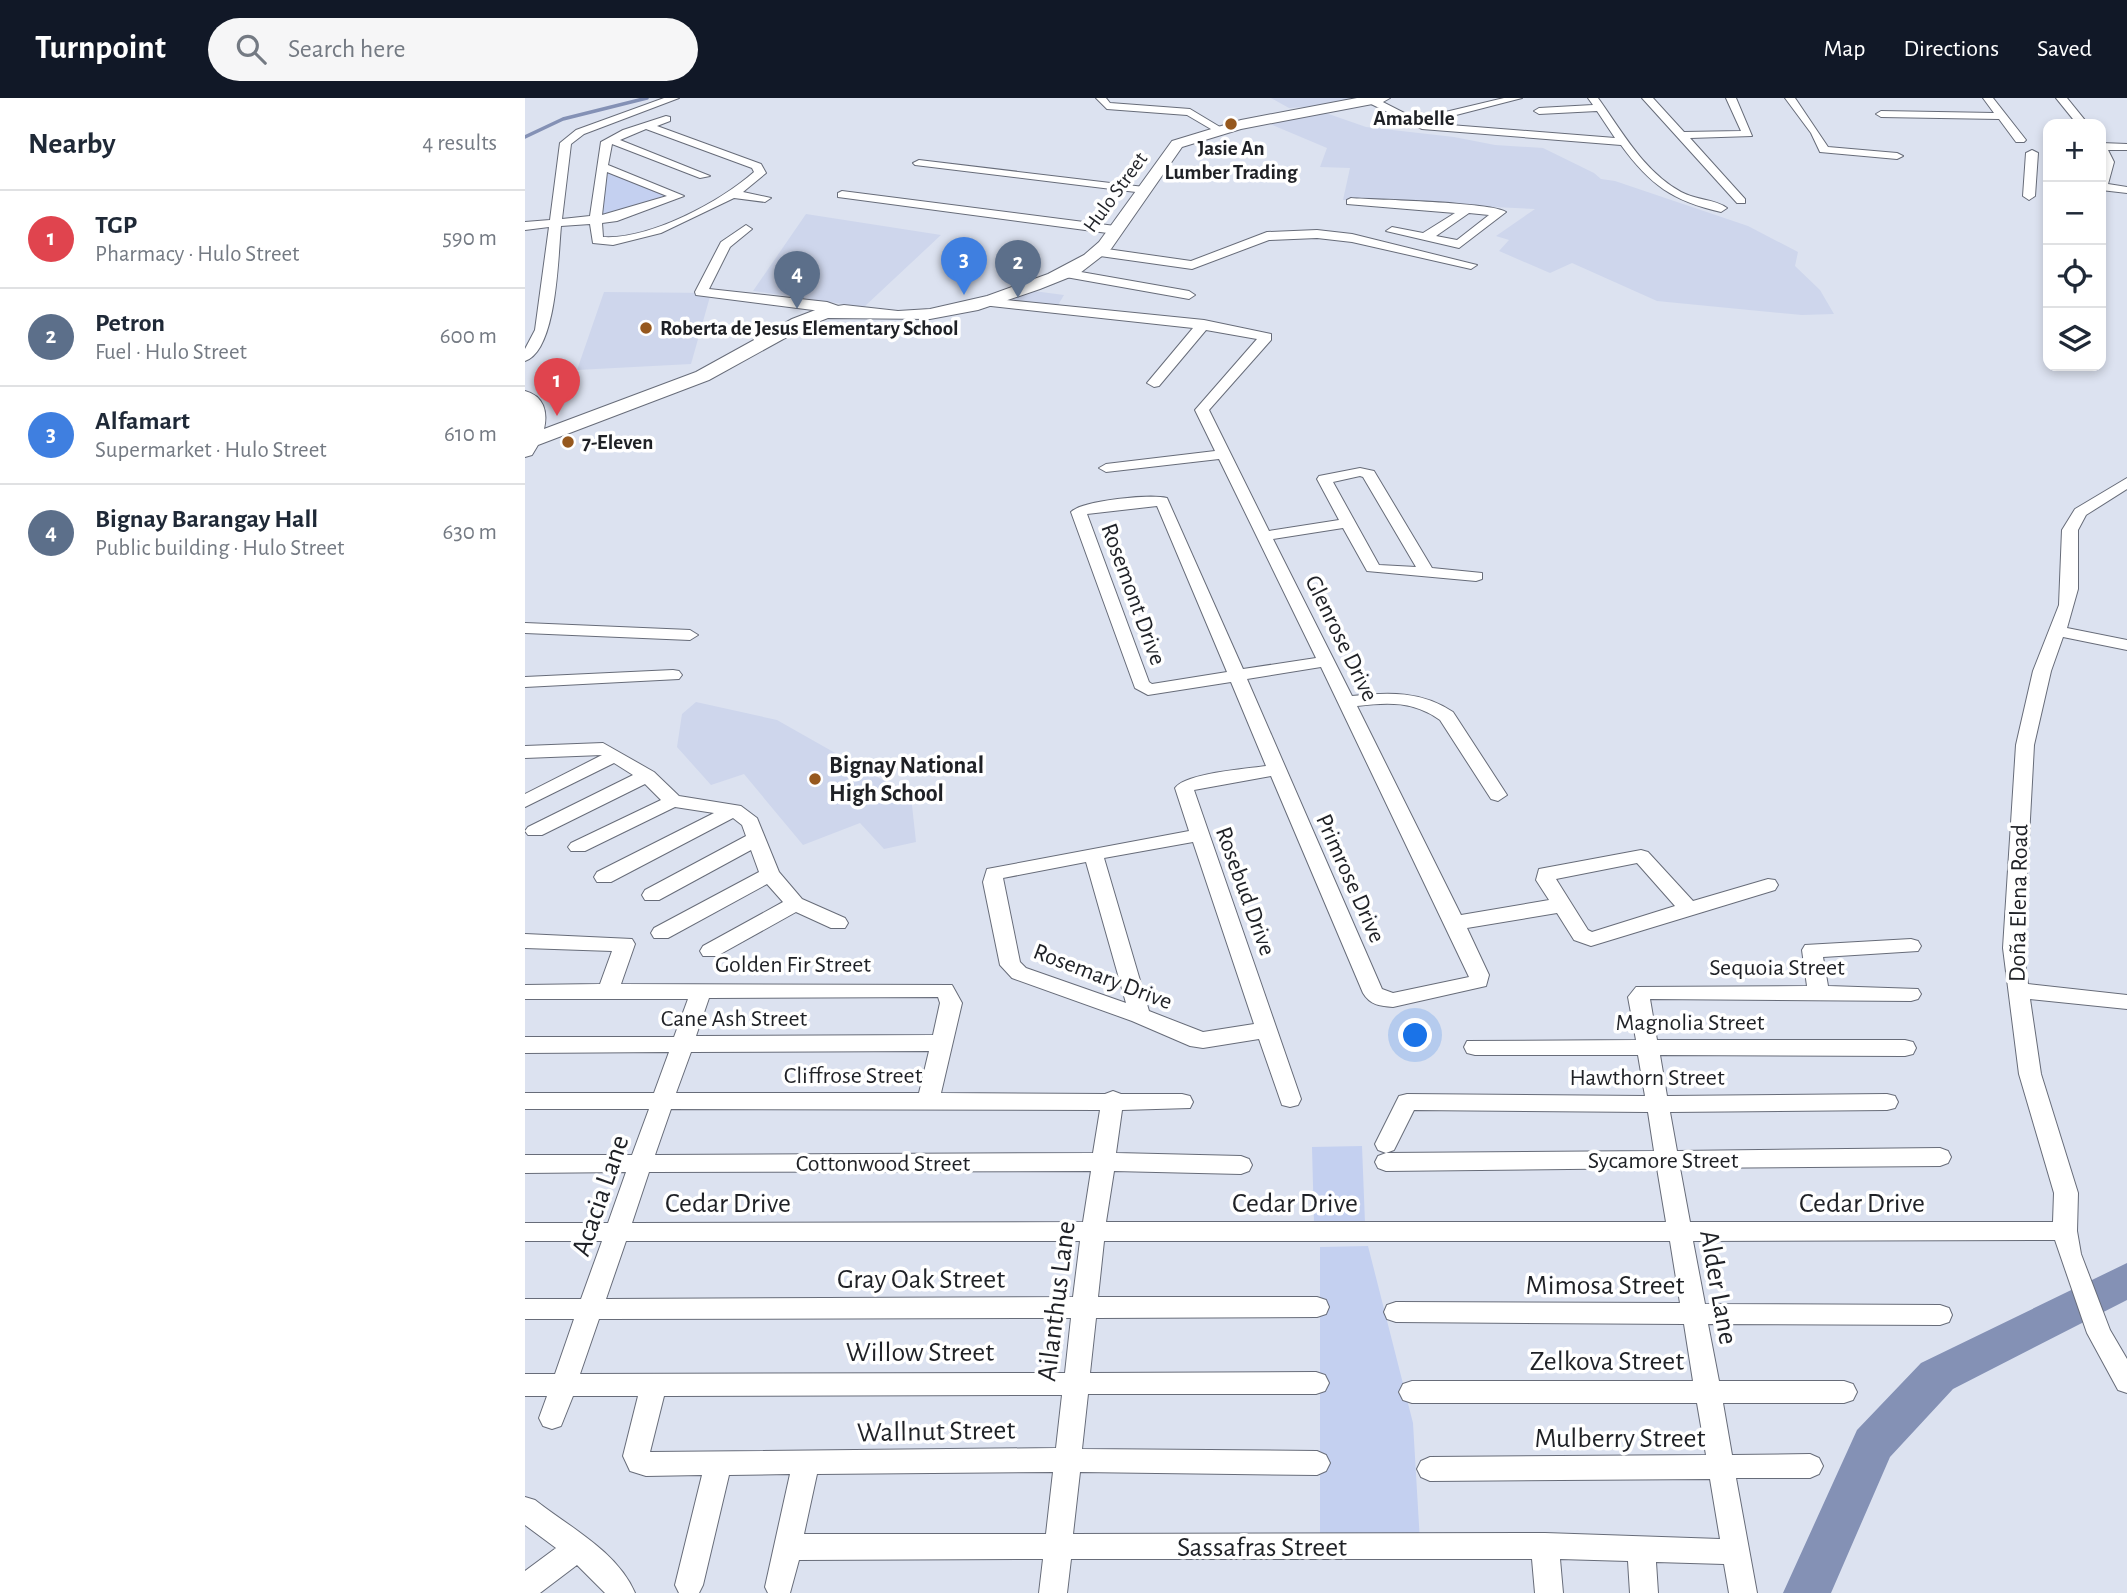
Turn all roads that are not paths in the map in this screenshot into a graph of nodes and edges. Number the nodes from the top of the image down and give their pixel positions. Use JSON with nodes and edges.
{"nodes":[{"id":1,"x":674,"y":98,"type":"edge"},
{"id":2,"x":1101,"y":98,"type":"edge"},
{"id":3,"x":1517,"y":98,"type":"edge"},
{"id":4,"x":1530,"y":98,"type":"edge"},
{"id":5,"x":1560,"y":98,"type":"edge"},
{"id":6,"x":1647,"y":98,"type":"edge"},
{"id":7,"x":1731,"y":98,"type":"edge"},
{"id":8,"x":1790,"y":98,"type":"edge"},
{"id":9,"x":1988,"y":98,"type":"edge"},
{"id":10,"x":2061,"y":98,"type":"edge"},
{"id":11,"x":1377,"y":99,"type":"edge"},
{"id":12,"x":1503,"y":102,"type":"junction"},
{"id":13,"x":1596,"y":103,"type":"edge"},
{"id":14,"x":1478,"y":107,"type":"junction"},
{"id":15,"x":1539,"y":111,"type":"junction"},
{"id":16,"x":1511,"y":113,"type":"dead end"},
{"id":17,"x":1451,"y":114,"type":"junction"},
{"id":18,"x":1881,"y":114,"type":"dead end"},
{"id":19,"x":1572,"y":115,"type":"junction"},
{"id":20,"x":1932,"y":115,"type":"junction"},
{"id":21,"x":2001,"y":116,"type":"junction"},
{"id":22,"x":666,"y":119,"type":"dead end"},
{"id":23,"x":2079,"y":119,"type":"edge"},
{"id":24,"x":1264,"y":120,"type":"joint"},
{"id":25,"x":1413,"y":123,"type":"junction"},
{"id":26,"x":1519,"y":124,"type":"dead end"},
{"id":27,"x":648,"y":126,"type":"junction"},
{"id":28,"x":1220,"y":130,"type":"junction"},
{"id":29,"x":1463,"y":130,"type":"junction"},
{"id":30,"x":1941,"y":131,"type":"dead end"},
{"id":31,"x":1497,"y":133,"type":"junction"},
{"id":32,"x":1527,"y":135,"type":"junction"},
{"id":33,"x":1679,"y":135,"type":"junction"},
{"id":34,"x":1555,"y":137,"type":"junction"},
{"id":35,"x":611,"y":140,"type":"junction"},
{"id":36,"x":2020,"y":140,"type":"dead end"},
{"id":37,"x":1626,"y":142,"type":"junction"},
{"id":38,"x":2127,"y":147,"type":"edge"},
{"id":39,"x":2106,"y":148,"type":"edge"},
{"id":40,"x":2106,"y":149,"type":"edge"},
{"id":41,"x":2032,"y":153,"type":"dead end"},
{"id":42,"x":2127,"y":153,"type":"edge"},
{"id":43,"x":1897,"y":156,"type":"dead end"},
{"id":44,"x":919,"y":163,"type":"dead end"},
{"id":45,"x":601,"y":166,"type":"junction"},
{"id":46,"x":717,"y":166,"type":"junction"},
{"id":47,"x":2106,"y":188,"type":"edge"},
{"id":48,"x":685,"y":190,"type":"junction"},
{"id":49,"x":1144,"y":190,"type":"junction"},
{"id":50,"x":2127,"y":190,"type":"edge"},
{"id":51,"x":734,"y":194,"type":"junction"},
{"id":52,"x":842,"y":195,"type":"dead end"},
{"id":53,"x":2029,"y":196,"type":"dead end"},
{"id":54,"x":765,"y":198,"type":"dead end"},
{"id":55,"x":1006,"y":200,"type":"dead end"},
{"id":56,"x":1741,"y":201,"type":"dead end"},
{"id":57,"x":1351,"y":202,"type":"dead end"},
{"id":58,"x":1428,"y":206,"type":"junction"},
{"id":59,"x":1721,"y":208,"type":"dead end"},
{"id":60,"x":1468,"y":209,"type":"junction"},
{"id":61,"x":997,"y":215,"type":"junction"},
{"id":62,"x":596,"y":221,"type":"junction"},
{"id":63,"x":556,"y":225,"type":"junction"},
{"id":64,"x":525,"y":226,"type":"edge"},
{"id":65,"x":746,"y":229,"type":"dead end"},
{"id":66,"x":1115,"y":230,"type":"junction"},
{"id":67,"x":1392,"y":232,"type":"junction"},
{"id":68,"x":1424,"y":238,"type":"junction"},
{"id":69,"x":1373,"y":243,"type":"junction"},
{"id":70,"x":1100,"y":252,"type":"junction"},
{"id":71,"x":1471,"y":265,"type":"dead end"},
{"id":72,"x":1065,"y":273,"type":"junction"},
{"id":73,"x":1189,"y":295,"type":"dead end"},
{"id":74,"x":988,"y":302,"type":"junction"},
{"id":75,"x":839,"y":311,"type":"junction"},
{"id":76,"x":1204,"y":324,"type":"junction"},
{"id":77,"x":525,"y":357,"type":"edge"},
{"id":78,"x":1154,"y":383,"type":"dead end"},
{"id":79,"x":525,"y":397,"type":"edge"},
{"id":80,"x":527,"y":446,"type":"edge"},
{"id":81,"x":1224,"y":454,"type":"junction"},
{"id":82,"x":1106,"y":468,"type":"dead end"},
{"id":83,"x":2127,"y":483,"type":"edge"},
{"id":84,"x":1162,"y":501,"type":"joint"},
{"id":85,"x":1346,"y":523,"type":"junction"},
{"id":86,"x":1264,"y":536,"type":"junction"},
{"id":87,"x":1427,"y":573,"type":"junction"},
{"id":88,"x":1476,"y":576,"type":"dead end"},
{"id":89,"x":525,"y":628,"type":"edge"},
{"id":90,"x":2058,"y":631,"type":"junction"},
{"id":91,"x":690,"y":635,"type":"dead end"},
{"id":92,"x":2127,"y":645,"type":"edge"},
{"id":93,"x":1326,"y":661,"type":"junction"},
{"id":94,"x":673,"y":675,"type":"dead end"},
{"id":95,"x":1235,"y":677,"type":"junction"},
{"id":96,"x":525,"y":682,"type":"edge"},
{"id":97,"x":1346,"y":702,"type":"junction"},
{"id":98,"x":525,"y":752,"type":"edge"},
{"id":99,"x":616,"y":755,"type":"junction"},
{"id":100,"x":1275,"y":769,"type":"junction"},
{"id":101,"x":647,"y":776,"type":"junction"},
{"id":102,"x":1498,"y":795,"type":"dead end"},
{"id":103,"x":525,"y":801,"type":"edge"},
{"id":104,"x":673,"y":802,"type":"junction"},
{"id":105,"x":734,"y":810,"type":"junction"},
{"id":106,"x":535,"y":831,"type":"dead end"},
{"id":107,"x":1198,"y":835,"type":"junction"},
{"id":108,"x":756,"y":839,"type":"junction"},
{"id":109,"x":578,"y":847,"type":"dead end"},
{"id":110,"x":1093,"y":853,"type":"junction"},
{"id":111,"x":770,"y":874,"type":"junction"},
{"id":112,"x":604,"y":877,"type":"dead end"},
{"id":113,"x":1768,"y":885,"type":"dead end"},
{"id":114,"x":652,"y":895,"type":"dead end"},
{"id":115,"x":795,"y":905,"type":"junction"},
{"id":116,"x":1562,"y":905,"type":"junction"},
{"id":117,"x":1688,"y":908,"type":"junction"},
{"id":118,"x":838,"y":923,"type":"dead end"},
{"id":119,"x":1454,"y":923,"type":"junction"},
{"id":120,"x":661,"y":933,"type":"dead end"},
{"id":121,"x":525,"y":941,"type":"edge"},
{"id":122,"x":1911,"y":946,"type":"dead end"},
{"id":123,"x":710,"y":951,"type":"dead end"},
{"id":124,"x":1479,"y":975,"type":"joint"},
{"id":125,"x":2017,"y":990,"type":"junction"},
{"id":126,"x":701,"y":991,"type":"junction"},
{"id":127,"x":525,"y":992,"type":"edge"},
{"id":128,"x":608,"y":992,"type":"junction"},
{"id":129,"x":1643,"y":992,"type":"joint"},
{"id":130,"x":1911,"y":994,"type":"dead end"},
{"id":131,"x":1819,"y":995,"type":"junction"},
{"id":132,"x":2127,"y":1002,"type":"edge"},
{"id":133,"x":1140,"y":1016,"type":"junction"},
{"id":134,"x":1268,"y":1030,"type":"junction"},
{"id":135,"x":943,"y":1043,"type":"junction"},
{"id":136,"x":525,"y":1045,"type":"edge"},
{"id":137,"x":683,"y":1045,"type":"junction"},
{"id":138,"x":1475,"y":1047,"type":"dead end"},
{"id":139,"x":1649,"y":1048,"type":"junction"},
{"id":140,"x":1905,"y":1048,"type":"dead end"},
{"id":141,"x":1113,"y":1099,"type":"junction"},
{"id":142,"x":1290,"y":1099,"type":"dead end"},
{"id":143,"x":525,"y":1101,"type":"edge"},
{"id":144,"x":664,"y":1101,"type":"junction"},
{"id":145,"x":928,"y":1101,"type":"junction"},
{"id":146,"x":1182,"y":1102,"type":"dead end"},
{"id":147,"x":1407,"y":1102,"type":"joint"},
{"id":148,"x":1887,"y":1102,"type":"dead end"},
{"id":149,"x":1659,"y":1104,"type":"junction"},
{"id":150,"x":1940,"y":1157,"type":"dead end"},
{"id":151,"x":1668,"y":1160,"type":"junction"},
{"id":152,"x":1105,"y":1162,"type":"junction"},
{"id":153,"x":525,"y":1164,"type":"edge"},
{"id":154,"x":641,"y":1164,"type":"junction"},
{"id":155,"x":1241,"y":1165,"type":"dead end"},
{"id":156,"x":2065,"y":1231,"type":"junction"},
{"id":157,"x":525,"y":1232,"type":"edge"},
{"id":158,"x":617,"y":1232,"type":"junction"},
{"id":159,"x":1093,"y":1232,"type":"junction"},
{"id":160,"x":1681,"y":1232,"type":"junction"},
{"id":161,"x":1085,"y":1307,"type":"junction"},
{"id":162,"x":1317,"y":1307,"type":"dead end"},
{"id":163,"x":590,"y":1308,"type":"junction"},
{"id":164,"x":525,"y":1309,"type":"edge"},
{"id":165,"x":1396,"y":1312,"type":"dead end"},
{"id":166,"x":1695,"y":1314,"type":"junction"},
{"id":167,"x":1940,"y":1315,"type":"dead end"},
{"id":168,"x":1077,"y":1382,"type":"junction"},
{"id":169,"x":2127,"y":1382,"type":"edge"},
{"id":170,"x":1316,"y":1383,"type":"dead end"},
{"id":171,"x":654,"y":1384,"type":"junction"},
{"id":172,"x":525,"y":1385,"type":"edge"},
{"id":173,"x":563,"y":1385,"type":"junction"},
{"id":174,"x":1412,"y":1392,"type":"dead end"},
{"id":175,"x":1708,"y":1392,"type":"junction"},
{"id":176,"x":1844,"y":1392,"type":"dead end"},
{"id":177,"x":552,"y":1418,"type":"dead end"},
{"id":178,"x":1068,"y":1460,"type":"junction"},
{"id":179,"x":806,"y":1463,"type":"junction"},
{"id":180,"x":1317,"y":1464,"type":"dead end"},
{"id":181,"x":718,"y":1465,"type":"junction"},
{"id":182,"x":1810,"y":1466,"type":"dead end"},
{"id":183,"x":1721,"y":1468,"type":"junction"},
{"id":184,"x":1430,"y":1469,"type":"dead end"},
{"id":185,"x":525,"y":1509,"type":"edge"},
{"id":186,"x":1058,"y":1545,"type":"junction"},
{"id":187,"x":1545,"y":1546,"type":"junction"},
{"id":188,"x":788,"y":1547,"type":"junction"},
{"id":189,"x":576,"y":1549,"type":"junction"},
{"id":190,"x":1640,"y":1551,"type":"junction"},
{"id":191,"x":1736,"y":1552,"type":"junction"},
{"id":192,"x":689,"y":1585,"type":"dead end"},
{"id":193,"x":779,"y":1587,"type":"dead end"},
{"id":194,"x":525,"y":1588,"type":"edge"},
{"id":195,"x":621,"y":1593,"type":"edge"},
{"id":196,"x":1053,"y":1593,"type":"edge"},
{"id":197,"x":1549,"y":1593,"type":"edge"},
{"id":198,"x":1644,"y":1593,"type":"edge"},
{"id":199,"x":1743,"y":1593,"type":"edge"}],
"edges":[{"from":1,"to":63,"type":"street"},
{"from":2,"to":28,"type":"street"},
{"from":3,"to":12,"type":"street"},
{"from":4,"to":15,"type":"street"},
{"from":5,"to":19,"type":"street"},
{"from":6,"to":33,"type":"street"},
{"from":7,"to":33,"type":"street"},
{"from":8,"to":43,"type":"street"},
{"from":9,"to":21,"type":"street"},
{"from":10,"to":23,"type":"street"},
{"from":11,"to":24,"type":"main road"},
{"from":11,"to":25,"type":"street"},
{"from":12,"to":14,"type":"street"},
{"from":12,"to":16,"type":"street"},
{"from":13,"to":19,"type":"street"},
{"from":13,"to":37,"type":"street"},
{"from":14,"to":17,"type":"street"},
{"from":14,"to":31,"type":"street"},
{"from":15,"to":19,"type":"street"},
{"from":15,"to":34,"type":"street"},
{"from":17,"to":25,"type":"street"},
{"from":17,"to":29,"type":"street"},
{"from":18,"to":20,"type":"street"},
{"from":20,"to":21,"type":"street"},
{"from":20,"to":30,"type":"street"},
{"from":21,"to":36,"type":"street"},
{"from":22,"to":27,"type":"street"},
{"from":24,"to":28,"type":"main road","name":"Hulo Street"},
{"from":25,"to":29,"type":"street"},
{"from":26,"to":32,"type":"street"},
{"from":27,"to":35,"type":"street"},
{"from":27,"to":46,"type":"street"},
{"from":28,"to":49,"type":"main road","name":"Hulo Street"},
{"from":29,"to":31,"type":"street"},
{"from":31,"to":32,"type":"street"},
{"from":32,"to":34,"type":"street"},
{"from":33,"to":56,"type":"street"},
{"from":34,"to":37,"type":"street"},
{"from":35,"to":45,"type":"street"},
{"from":35,"to":46,"type":"street"},
{"from":37,"to":59,"type":"street"},
{"from":38,"to":39,"type":"street"},
{"from":40,"to":42,"type":"street"},
{"from":41,"to":53,"type":"street"},
{"from":44,"to":49,"type":"street"},
{"from":45,"to":48,"type":"street"},
{"from":45,"to":62,"type":"street"},
{"from":46,"to":48,"type":"street"},
{"from":46,"to":51,"type":"street"},
{"from":47,"to":50,"type":"street"},
{"from":48,"to":62,"type":"street"},
{"from":49,"to":66,"type":"main road","name":"Hulo Street"},
{"from":51,"to":54,"type":"street"},
{"from":51,"to":62,"type":"street"},
{"from":52,"to":61,"type":"street"},
{"from":55,"to":61,"type":"street"},
{"from":57,"to":58,"type":"street"},
{"from":58,"to":60,"type":"street"},
{"from":58,"to":67,"type":"street"},
{"from":60,"to":68,"type":"street"},
{"from":60,"to":68,"type":"street"},
{"from":61,"to":66,"type":"street"},
{"from":62,"to":63,"type":"street"},
{"from":63,"to":64,"type":"street"},
{"from":63,"to":77,"type":"street"},
{"from":65,"to":75,"type":"street"},
{"from":66,"to":70,"type":"main road","name":"Hulo Street"},
{"from":67,"to":68,"type":"street"},
{"from":67,"to":69,"type":"street"},
{"from":69,"to":70,"type":"street"},
{"from":69,"to":71,"type":"street"},
{"from":70,"to":72,"type":"main road","name":"Hulo Street"},
{"from":72,"to":73,"type":"street"},
{"from":72,"to":74,"type":"main road","name":"Hulo Street"},
{"from":74,"to":75,"type":"main road","name":"Hulo Street"},
{"from":74,"to":76,"type":"street"},
{"from":75,"to":80,"type":"main road","name":"Hulo Street"},
{"from":76,"to":78,"type":"street"},
{"from":76,"to":81,"type":"street","name":"Glenrose Drive"},
{"from":79,"to":80,"type":"main road"},
{"from":81,"to":82,"type":"street"},
{"from":81,"to":86,"type":"street","name":"Glenrose Drive"},
{"from":83,"to":90,"type":"street","name":"Doña Elena Road"},
{"from":84,"to":95,"type":"street","name":"Primrose Drive"},
{"from":84,"to":95,"type":"street","name":"Rosemont Drive"},
{"from":85,"to":86,"type":"street"},
{"from":85,"to":87,"type":"street"},
{"from":85,"to":87,"type":"street"},
{"from":86,"to":93,"type":"street","name":"Glenrose Drive"},
{"from":87,"to":88,"type":"street"},
{"from":89,"to":91,"type":"street"},
{"from":90,"to":92,"type":"street"},
{"from":90,"to":125,"type":"street","name":"Doña Elena Road"},
{"from":93,"to":95,"type":"street"},
{"from":93,"to":97,"type":"street","name":"Glenrose Drive"},
{"from":94,"to":96,"type":"street"},
{"from":95,"to":100,"type":"street","name":"Primrose Drive"},
{"from":97,"to":102,"type":"street"},
{"from":97,"to":119,"type":"street","name":"Glenrose Drive"},
{"from":98,"to":99,"type":"street"},
{"from":99,"to":101,"type":"street"},
{"from":99,"to":103,"type":"street"},
{"from":100,"to":107,"type":"street","name":"Rosebud Drive"},
{"from":100,"to":124,"type":"street","name":"Primrose Drive"},
{"from":101,"to":104,"type":"street"},
{"from":101,"to":106,"type":"street"},
{"from":104,"to":105,"type":"street"},
{"from":104,"to":109,"type":"street"},
{"from":105,"to":108,"type":"street"},
{"from":105,"to":112,"type":"street"},
{"from":107,"to":110,"type":"street","name":"Rosemary Drive"},
{"from":107,"to":134,"type":"street","name":"Rosebud Drive"},
{"from":108,"to":111,"type":"street"},
{"from":108,"to":114,"type":"street"},
{"from":110,"to":133,"type":"street"},
{"from":110,"to":133,"type":"street","name":"Rosemary Drive"},
{"from":111,"to":115,"type":"street"},
{"from":111,"to":120,"type":"street"},
{"from":113,"to":117,"type":"street"},
{"from":115,"to":118,"type":"street"},
{"from":115,"to":123,"type":"street"},
{"from":116,"to":117,"type":"street"},
{"from":116,"to":117,"type":"street"},
{"from":116,"to":119,"type":"street"},
{"from":119,"to":124,"type":"street","name":"Glenrose Drive"},
{"from":121,"to":128,"type":"street"},
{"from":122,"to":131,"type":"street"},
{"from":125,"to":132,"type":"street"},
{"from":125,"to":156,"type":"street","name":"Doña Elena Road"},
{"from":126,"to":128,"type":"street","name":"Golden Fir Street"},
{"from":126,"to":135,"type":"street","name":"Golden Fir Street"},
{"from":126,"to":137,"type":"street","name":"Acacia Lane"},
{"from":127,"to":128,"type":"street","name":"Golden Fir Street"},
{"from":129,"to":131,"type":"street","name":"Sequoia Street"},
{"from":129,"to":139,"type":"street","name":"Alder Lane"},
{"from":130,"to":131,"type":"street","name":"Sequoia Street"},
{"from":133,"to":134,"type":"street","name":"Rosemary Drive"},
{"from":134,"to":142,"type":"street","name":"Rosebud Drive"},
{"from":135,"to":137,"type":"street","name":"Cane Ash Street"},
{"from":135,"to":145,"type":"street","name":"Golden Fir Street"},
{"from":136,"to":137,"type":"street","name":"Cane Ash Street"},
{"from":137,"to":144,"type":"street","name":"Acacia Lane"},
{"from":138,"to":139,"type":"street","name":"Magnolia Street"},
{"from":139,"to":140,"type":"street","name":"Magnolia Street"},
{"from":139,"to":149,"type":"street","name":"Alder Lane"},
{"from":141,"to":145,"type":"street","name":"Cliffrose Street"},
{"from":141,"to":146,"type":"street","name":"Cliffrose Street"},
{"from":141,"to":152,"type":"street","name":"Ailanthus Lane"},
{"from":143,"to":144,"type":"street","name":"Cliffrose Street"},
{"from":144,"to":145,"type":"street","name":"Cliffrose Street"},
{"from":144,"to":154,"type":"street","name":"Acacia Lane"},
{"from":147,"to":149,"type":"street","name":"Hawthorn Street"},
{"from":147,"to":151,"type":"street","name":"Sycamore Street"},
{"from":148,"to":149,"type":"street","name":"Hawthorn Street"},
{"from":149,"to":151,"type":"street","name":"Alder Lane"},
{"from":150,"to":151,"type":"street","name":"Sycamore Street"},
{"from":151,"to":160,"type":"street","name":"Alder Lane"},
{"from":152,"to":154,"type":"street","name":"Cottonwood Street"},
{"from":152,"to":155,"type":"street","name":"Cottonwood Street"},
{"from":152,"to":159,"type":"street","name":"Ailanthus Lane"},
{"from":153,"to":154,"type":"street","name":"Cottonwood Street"},
{"from":154,"to":158,"type":"street","name":"Acacia Lane"},
{"from":156,"to":160,"type":"street","name":"Cedar Drive"},
{"from":156,"to":169,"type":"street","name":"Doña Elena Road"},
{"from":157,"to":158,"type":"street","name":"Cedar Drive"},
{"from":158,"to":159,"type":"street","name":"Cedar Drive"},
{"from":158,"to":163,"type":"street","name":"Acacia Lane"},
{"from":159,"to":160,"type":"street","name":"Cedar Drive"},
{"from":159,"to":161,"type":"street","name":"Ailanthus Lane"},
{"from":160,"to":166,"type":"street","name":"Alder Lane"},
{"from":161,"to":162,"type":"street","name":"Gray Oak Street"},
{"from":161,"to":163,"type":"street","name":"Gray Oak Street"},
{"from":161,"to":168,"type":"street","name":"Ailanthus Lane"},
{"from":163,"to":164,"type":"street","name":"Gray Oak Street"},
{"from":163,"to":173,"type":"street","name":"Acacia Lane"},
{"from":165,"to":166,"type":"street","name":"Mimosa Street"},
{"from":166,"to":167,"type":"street","name":"Mimosa Street"},
{"from":166,"to":175,"type":"street","name":"Alder Lane"},
{"from":168,"to":170,"type":"street","name":"Willow Street"},
{"from":168,"to":171,"type":"street","name":"Willow Street"},
{"from":168,"to":178,"type":"street","name":"Ailanthus Lane"},
{"from":171,"to":173,"type":"street","name":"Willow Street"},
{"from":171,"to":181,"type":"street","name":"Wallnut Street"},
{"from":172,"to":173,"type":"street","name":"Willow Street"},
{"from":173,"to":177,"type":"street","name":"Acacia Lane"},
{"from":174,"to":175,"type":"street","name":"Zelkova Street"},
{"from":175,"to":176,"type":"street","name":"Zelkova Street"},
{"from":175,"to":183,"type":"street","name":"Alder Lane"},
{"from":178,"to":179,"type":"street","name":"Wallnut Street"},
{"from":178,"to":180,"type":"street","name":"Wallnut Street"},
{"from":178,"to":186,"type":"street","name":"Ailanthus Lane"},
{"from":179,"to":181,"type":"street","name":"Wallnut Street"},
{"from":179,"to":188,"type":"street"},
{"from":181,"to":192,"type":"street"},
{"from":182,"to":183,"type":"street","name":"Mulberry Street"},
{"from":183,"to":184,"type":"street","name":"Mulberry Street"},
{"from":183,"to":191,"type":"street","name":"Alder Lane"},
{"from":185,"to":189,"type":"street"},
{"from":186,"to":187,"type":"street","name":"Sassafras Street"},
{"from":186,"to":188,"type":"street","name":"Sassafras Street"},
{"from":186,"to":196,"type":"street","name":"Ailanthus Lane"},
{"from":187,"to":190,"type":"street","name":"Sassafras Street"},
{"from":187,"to":197,"type":"street"},
{"from":188,"to":193,"type":"street"},
{"from":189,"to":194,"type":"street"},
{"from":189,"to":195,"type":"street"},
{"from":190,"to":191,"type":"street","name":"Sassafras Street"},
{"from":190,"to":198,"type":"street"},
{"from":191,"to":199,"type":"street","name":"Alder Lane"}]}
